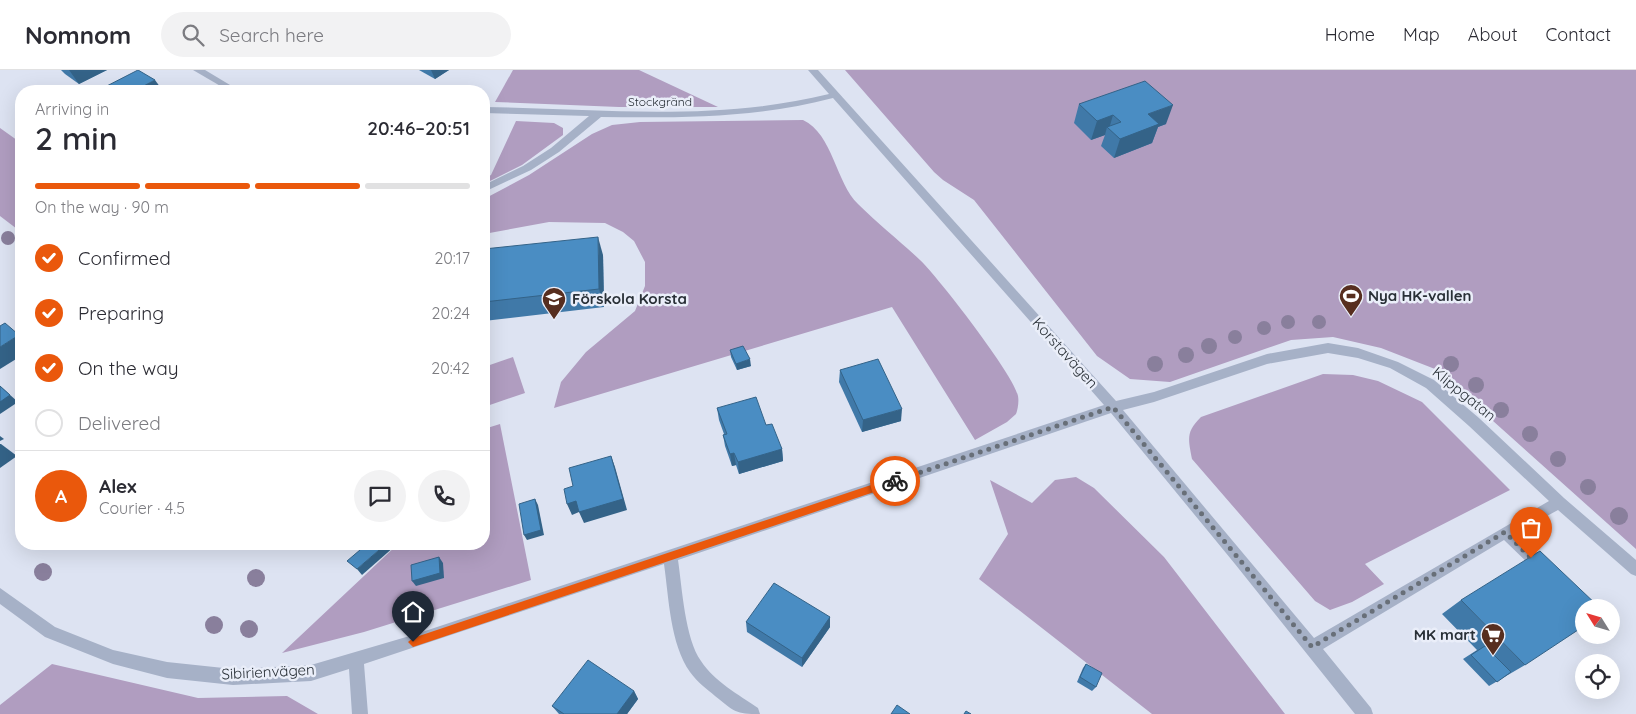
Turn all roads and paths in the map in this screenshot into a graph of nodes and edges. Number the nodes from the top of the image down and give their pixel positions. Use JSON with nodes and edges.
{"nodes":[{"id":1,"x":198,"y":70,"type":"edge"},
{"id":2,"x":813,"y":70,"type":"edge"},
{"id":3,"x":224,"y":85,"type":"edge"},
{"id":4,"x":835,"y":95,"type":"junction"},
{"id":5,"x":490,"y":110,"type":"edge"},
{"id":6,"x":598,"y":114,"type":"junction"},
{"id":7,"x":490,"y":186,"type":"edge"},
{"id":8,"x":1113,"y":407,"type":"junction"},
{"id":9,"x":1559,"y":502,"type":"junction"},
{"id":10,"x":1505,"y":532,"type":"junction"},
{"id":11,"x":670,"y":556,"type":"junction"},
{"id":12,"x":1636,"y":569,"type":"edge"},
{"id":13,"x":1556,"y":580,"type":"edge"},
{"id":14,"x":0,"y":595,"type":"edge"},
{"id":15,"x":1312,"y":647,"type":"junction"},
{"id":16,"x":356,"y":660,"type":"junction"},
{"id":17,"x":360,"y":714,"type":"edge"},
{"id":18,"x":752,"y":714,"type":"edge"},
{"id":19,"x":1365,"y":714,"type":"edge"}],
"edges":[{"from":1,"to":3,"type":"street"},
{"from":2,"to":4,"type":"street","name":"Korstavägen"},
{"from":4,"to":6,"type":"street","name":"Stockgränd"},
{"from":4,"to":8,"type":"street","name":"Korstavägen"},
{"from":5,"to":6,"type":"street","name":"Stockgränd"},
{"from":6,"to":7,"type":"street"},
{"from":8,"to":9,"type":"street","name":"Klippgatan"},
{"from":8,"to":11,"type":"street","name":"Sibirienvägen"},
{"from":8,"to":15,"type":"street","name":"Korstavägen"},
{"from":9,"to":10,"type":"street"},
{"from":9,"to":12,"type":"street","name":"Klippgatan"},
{"from":10,"to":13,"type":"street"},
{"from":10,"to":15,"type":"street"},
{"from":11,"to":16,"type":"street","name":"Sibirienvägen"},
{"from":11,"to":18,"type":"street"},
{"from":14,"to":16,"type":"street","name":"Sibirienvägen"},
{"from":15,"to":19,"type":"street","name":"Korstavägen"},
{"from":16,"to":17,"type":"street"}]}
